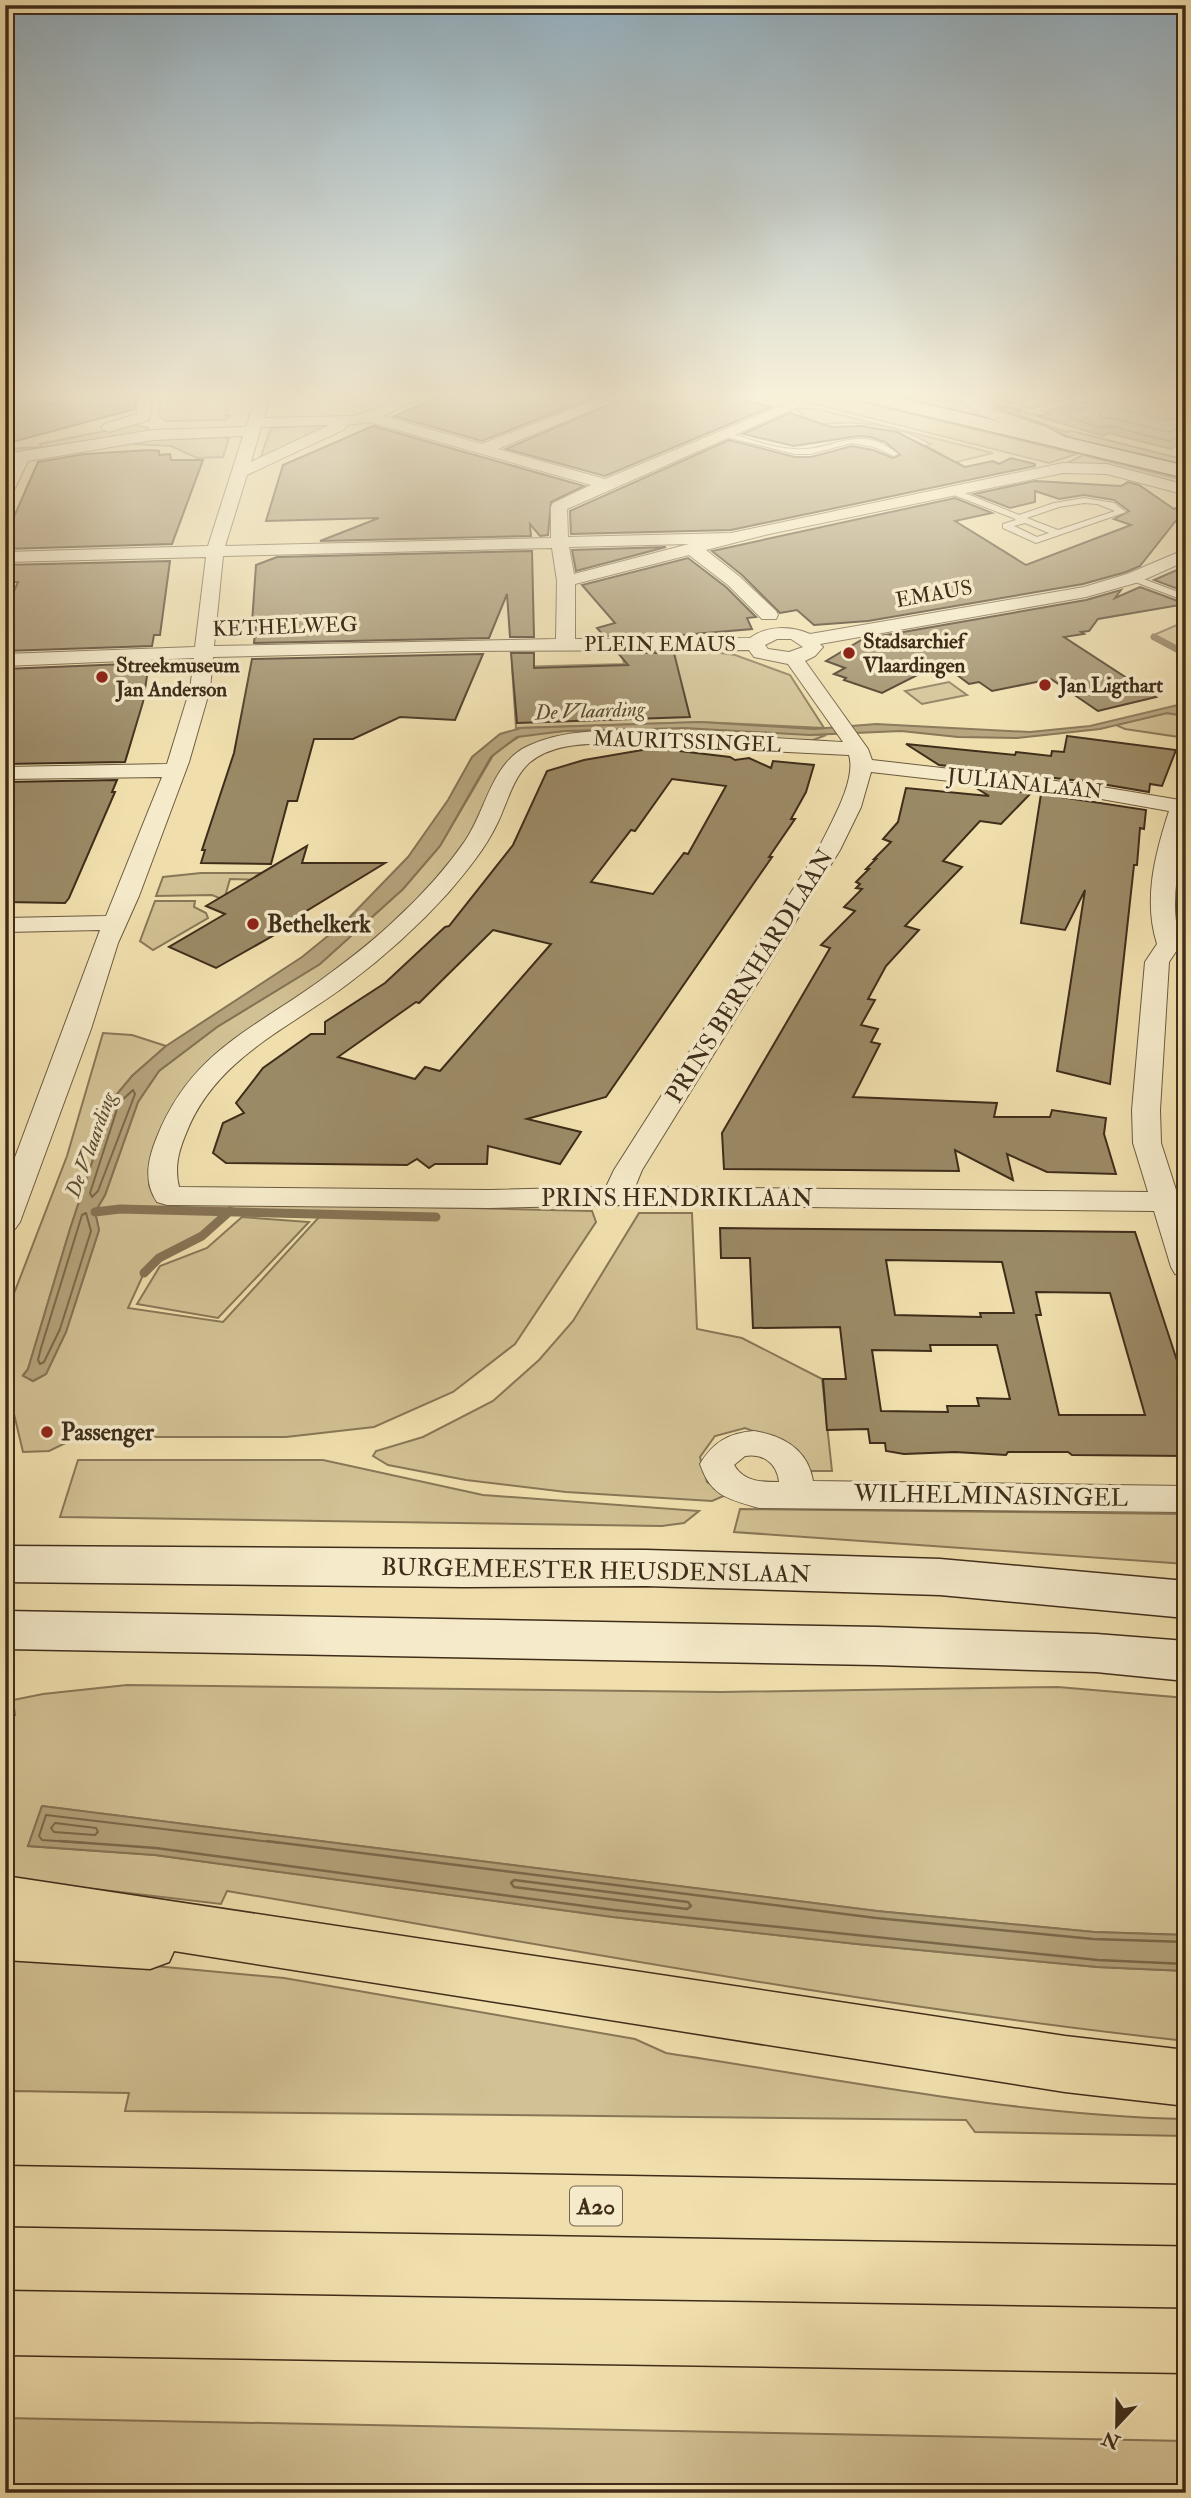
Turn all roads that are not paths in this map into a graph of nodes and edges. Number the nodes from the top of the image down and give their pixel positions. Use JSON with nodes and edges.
{"nodes":[{"id":1,"x":227,"y":514,"type":"edge"},
{"id":2,"x":559,"y":514,"type":"edge"},
{"id":3,"x":845,"y":514,"type":"edge"},
{"id":4,"x":1010,"y":514,"type":"edge"},
{"id":5,"x":1038,"y":514,"type":"edge"},
{"id":6,"x":1117,"y":514,"type":"edge"},
{"id":7,"x":1020,"y":519,"type":"junction"},
{"id":8,"x":1059,"y":533,"type":"junction"},
{"id":9,"x":560,"y":541,"type":"junction"},
{"id":10,"x":694,"y":545,"type":"junction"},
{"id":11,"x":215,"y":551,"type":"junction"},
{"id":12,"x":1186,"y":554,"type":"edge"},
{"id":13,"x":5,"y":557,"type":"edge"},
{"id":14,"x":1133,"y":578,"type":"junction"},
{"id":15,"x":566,"y":580,"type":"junction"},
{"id":16,"x":1186,"y":598,"type":"edge"},
{"id":17,"x":769,"y":615,"type":"dead end"},
{"id":18,"x":808,"y":640,"type":"junction"},
{"id":19,"x":565,"y":644,"type":"junction"},
{"id":20,"x":755,"y":644,"type":"junction"},
{"id":21,"x":205,"y":652,"type":"junction"},
{"id":22,"x":793,"y":658,"type":"junction"},
{"id":23,"x":5,"y":660,"type":"edge"},
{"id":24,"x":857,"y":751,"type":"junction"},
{"id":25,"x":175,"y":770,"type":"junction"},
{"id":26,"x":5,"y":773,"type":"edge"},
{"id":27,"x":1184,"y":807,"type":"edge"},
{"id":28,"x":5,"y":925,"type":"edge"},
{"id":29,"x":110,"y":933,"type":"junction"},
{"id":30,"x":5,"y":944,"type":"edge"},
{"id":31,"x":1178,"y":945,"type":"edge"},
{"id":32,"x":19,"y":1151,"type":"edge"},
{"id":33,"x":167,"y":1196,"type":"joint"},
{"id":34,"x":617,"y":1196,"type":"junction"},
{"id":35,"x":1175,"y":1202,"type":"edge"},
{"id":36,"x":5,"y":1222,"type":"edge"},
{"id":37,"x":1186,"y":1267,"type":"edge"},
{"id":38,"x":797,"y":1494,"type":"dead end"},
{"id":39,"x":1186,"y":1499,"type":"edge"},
{"id":40,"x":5,"y":1564,"type":"edge"},
{"id":41,"x":1186,"y":1600,"type":"edge"},
{"id":42,"x":5,"y":1630,"type":"edge"},
{"id":43,"x":1186,"y":1661,"type":"edge"},
{"id":44,"x":5,"y":1900,"type":"edge"},
{"id":45,"x":5,"y":1935,"type":"edge"},
{"id":46,"x":358,"y":1956,"type":"junction"},
{"id":47,"x":1186,"y":2078,"type":"edge"},
{"id":48,"x":5,"y":2196,"type":"edge"},
{"id":49,"x":1186,"y":2216,"type":"edge"},
{"id":50,"x":5,"y":2323,"type":"edge"},
{"id":51,"x":1186,"y":2341,"type":"edge"}],
"edges":[{"from":1,"to":11,"type":"street"},
{"from":2,"to":9,"type":"street"},
{"from":3,"to":10,"type":"street"},
{"from":4,"to":7,"type":"lane"},
{"from":5,"to":7,"type":"lane"},
{"from":6,"to":8,"type":"lane"},
{"from":7,"to":8,"type":"lane"},
{"from":7,"to":8,"type":"lane"},
{"from":9,"to":10,"type":"street"},
{"from":9,"to":11,"type":"street"},
{"from":9,"to":15,"type":"street"},
{"from":10,"to":15,"type":"street"},
{"from":10,"to":17,"type":"street"},
{"from":11,"to":13,"type":"street"},
{"from":11,"to":21,"type":"street"},
{"from":12,"to":14,"type":"street","name":"EMAUS"},
{"from":14,"to":16,"type":"lane"},
{"from":14,"to":18,"type":"street","name":"EMAUS"},
{"from":15,"to":19,"type":"street"},
{"from":18,"to":20,"type":"street","name":"PLEIN EMAUS"},
{"from":18,"to":22,"type":"street"},
{"from":19,"to":20,"type":"street","name":"PLEIN EMAUS"},
{"from":19,"to":21,"type":"street","name":"KETHELWEG"},
{"from":20,"to":22,"type":"street","name":"PLEIN EMAUS"},
{"from":21,"to":23,"type":"street","name":"KETHELWEG"},
{"from":21,"to":25,"type":"street"},
{"from":22,"to":24,"type":"street"},
{"from":24,"to":27,"type":"street","name":"JULIANALAAN"},
{"from":24,"to":33,"type":"street","name":"MAURITSSINGEL"},
{"from":24,"to":34,"type":"street","name":"PRINS BERNHARDLAAN"},
{"from":25,"to":26,"type":"street"},
{"from":25,"to":29,"type":"street"},
{"from":27,"to":31,"type":"street"},
{"from":28,"to":29,"type":"street"},
{"from":29,"to":30,"type":"street"},
{"from":29,"to":32,"type":"street"},
{"from":31,"to":35,"type":"street"},
{"from":32,"to":36,"type":"street"},
{"from":33,"to":34,"type":"street","name":"PRINS HENDRIKLAAN"},
{"from":34,"to":35,"type":"street","name":"PRINS HENDRIKLAAN"},
{"from":35,"to":37,"type":"street"},
{"from":38,"to":39,"type":"street","name":"WILHELMINASINGEL"},
{"from":40,"to":41,"type":"main road","name":"BURGEMEESTER HEUSDENSLAAN"},
{"from":42,"to":43,"type":"main road"},
{"from":44,"to":46,"type":"highway"},
{"from":45,"to":46,"type":"highway"},
{"from":46,"to":47,"type":"highway"},
{"from":48,"to":49,"type":"highway","number":"A20"},
{"from":50,"to":51,"type":"highway"}]}
